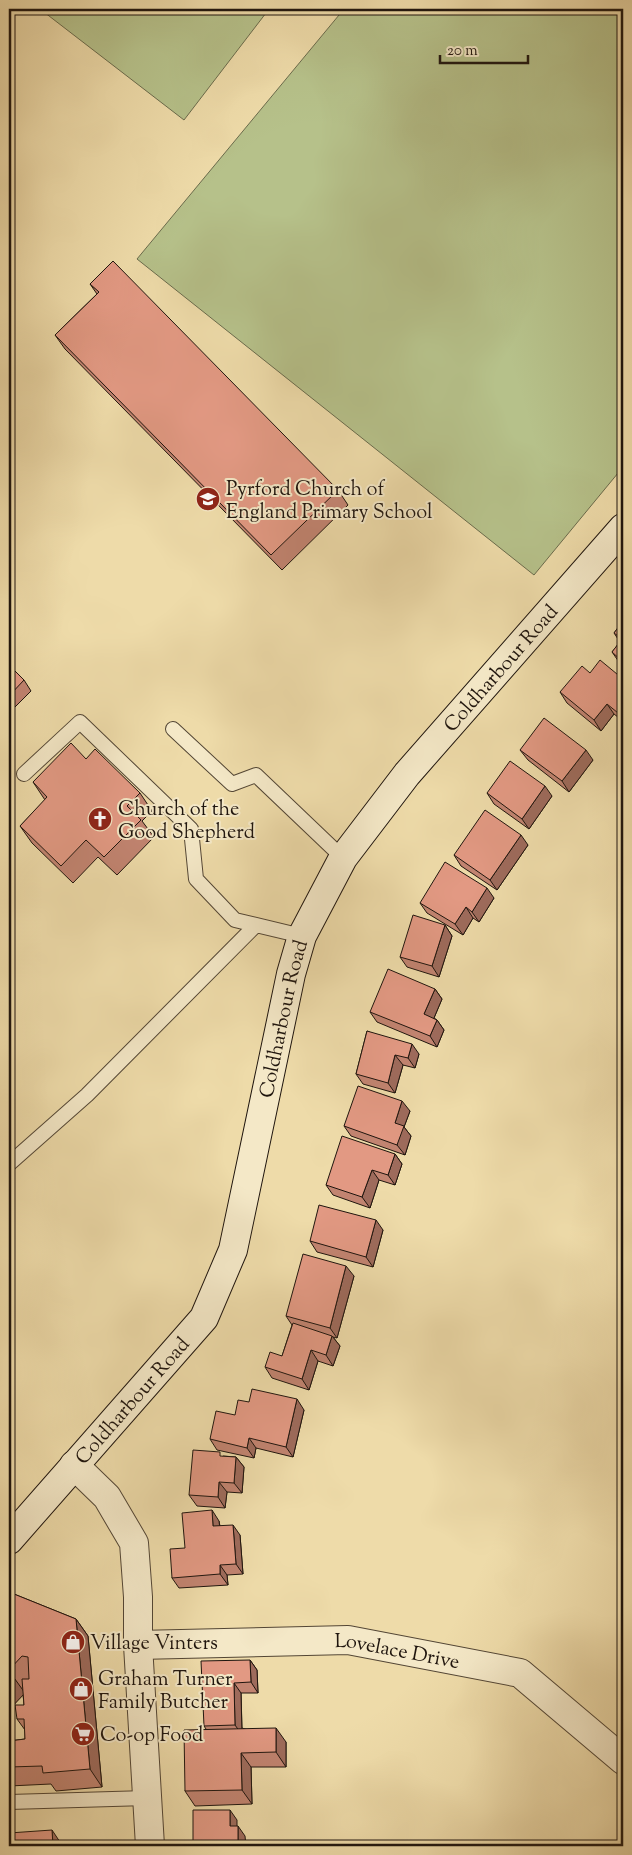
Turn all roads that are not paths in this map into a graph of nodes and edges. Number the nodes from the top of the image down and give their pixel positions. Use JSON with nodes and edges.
{"nodes":[{"id":1,"x":623,"y":528,"type":"edge"},
{"id":2,"x":173,"y":729,"type":"dead end"},
{"id":3,"x":24,"y":774,"type":"dead end"},
{"id":4,"x":343,"y":858,"type":"junction"},
{"id":5,"x":256,"y":925,"type":"junction"},
{"id":6,"x":302,"y":936,"type":"junction"},
{"id":7,"x":9,"y":1164,"type":"edge"},
{"id":8,"x":74,"y":1465,"type":"junction"},
{"id":9,"x":9,"y":1540,"type":"edge"},
{"id":10,"x":138,"y":1645,"type":"junction"},
{"id":11,"x":623,"y":1760,"type":"edge"},
{"id":12,"x":147,"y":1798,"type":"junction"},
{"id":13,"x":9,"y":1802,"type":"edge"},
{"id":14,"x":150,"y":1846,"type":"edge"}],
"edges":[{"from":1,"to":4,"type":"main road","name":"Coldharbour Road"},
{"from":2,"to":4,"type":"lane"},
{"from":3,"to":5,"type":"lane"},
{"from":4,"to":6,"type":"main road","name":"Coldharbour Road"},
{"from":5,"to":6,"type":"lane"},
{"from":5,"to":7,"type":"lane"},
{"from":6,"to":8,"type":"main road","name":"Coldharbour Road"},
{"from":8,"to":9,"type":"main road","name":"Coldharbour Road"},
{"from":8,"to":10,"type":"main road"},
{"from":10,"to":11,"type":"main road","name":"Lovelace Drive"},
{"from":10,"to":12,"type":"main road"},
{"from":12,"to":13,"type":"lane"},
{"from":12,"to":14,"type":"main road"}]}
